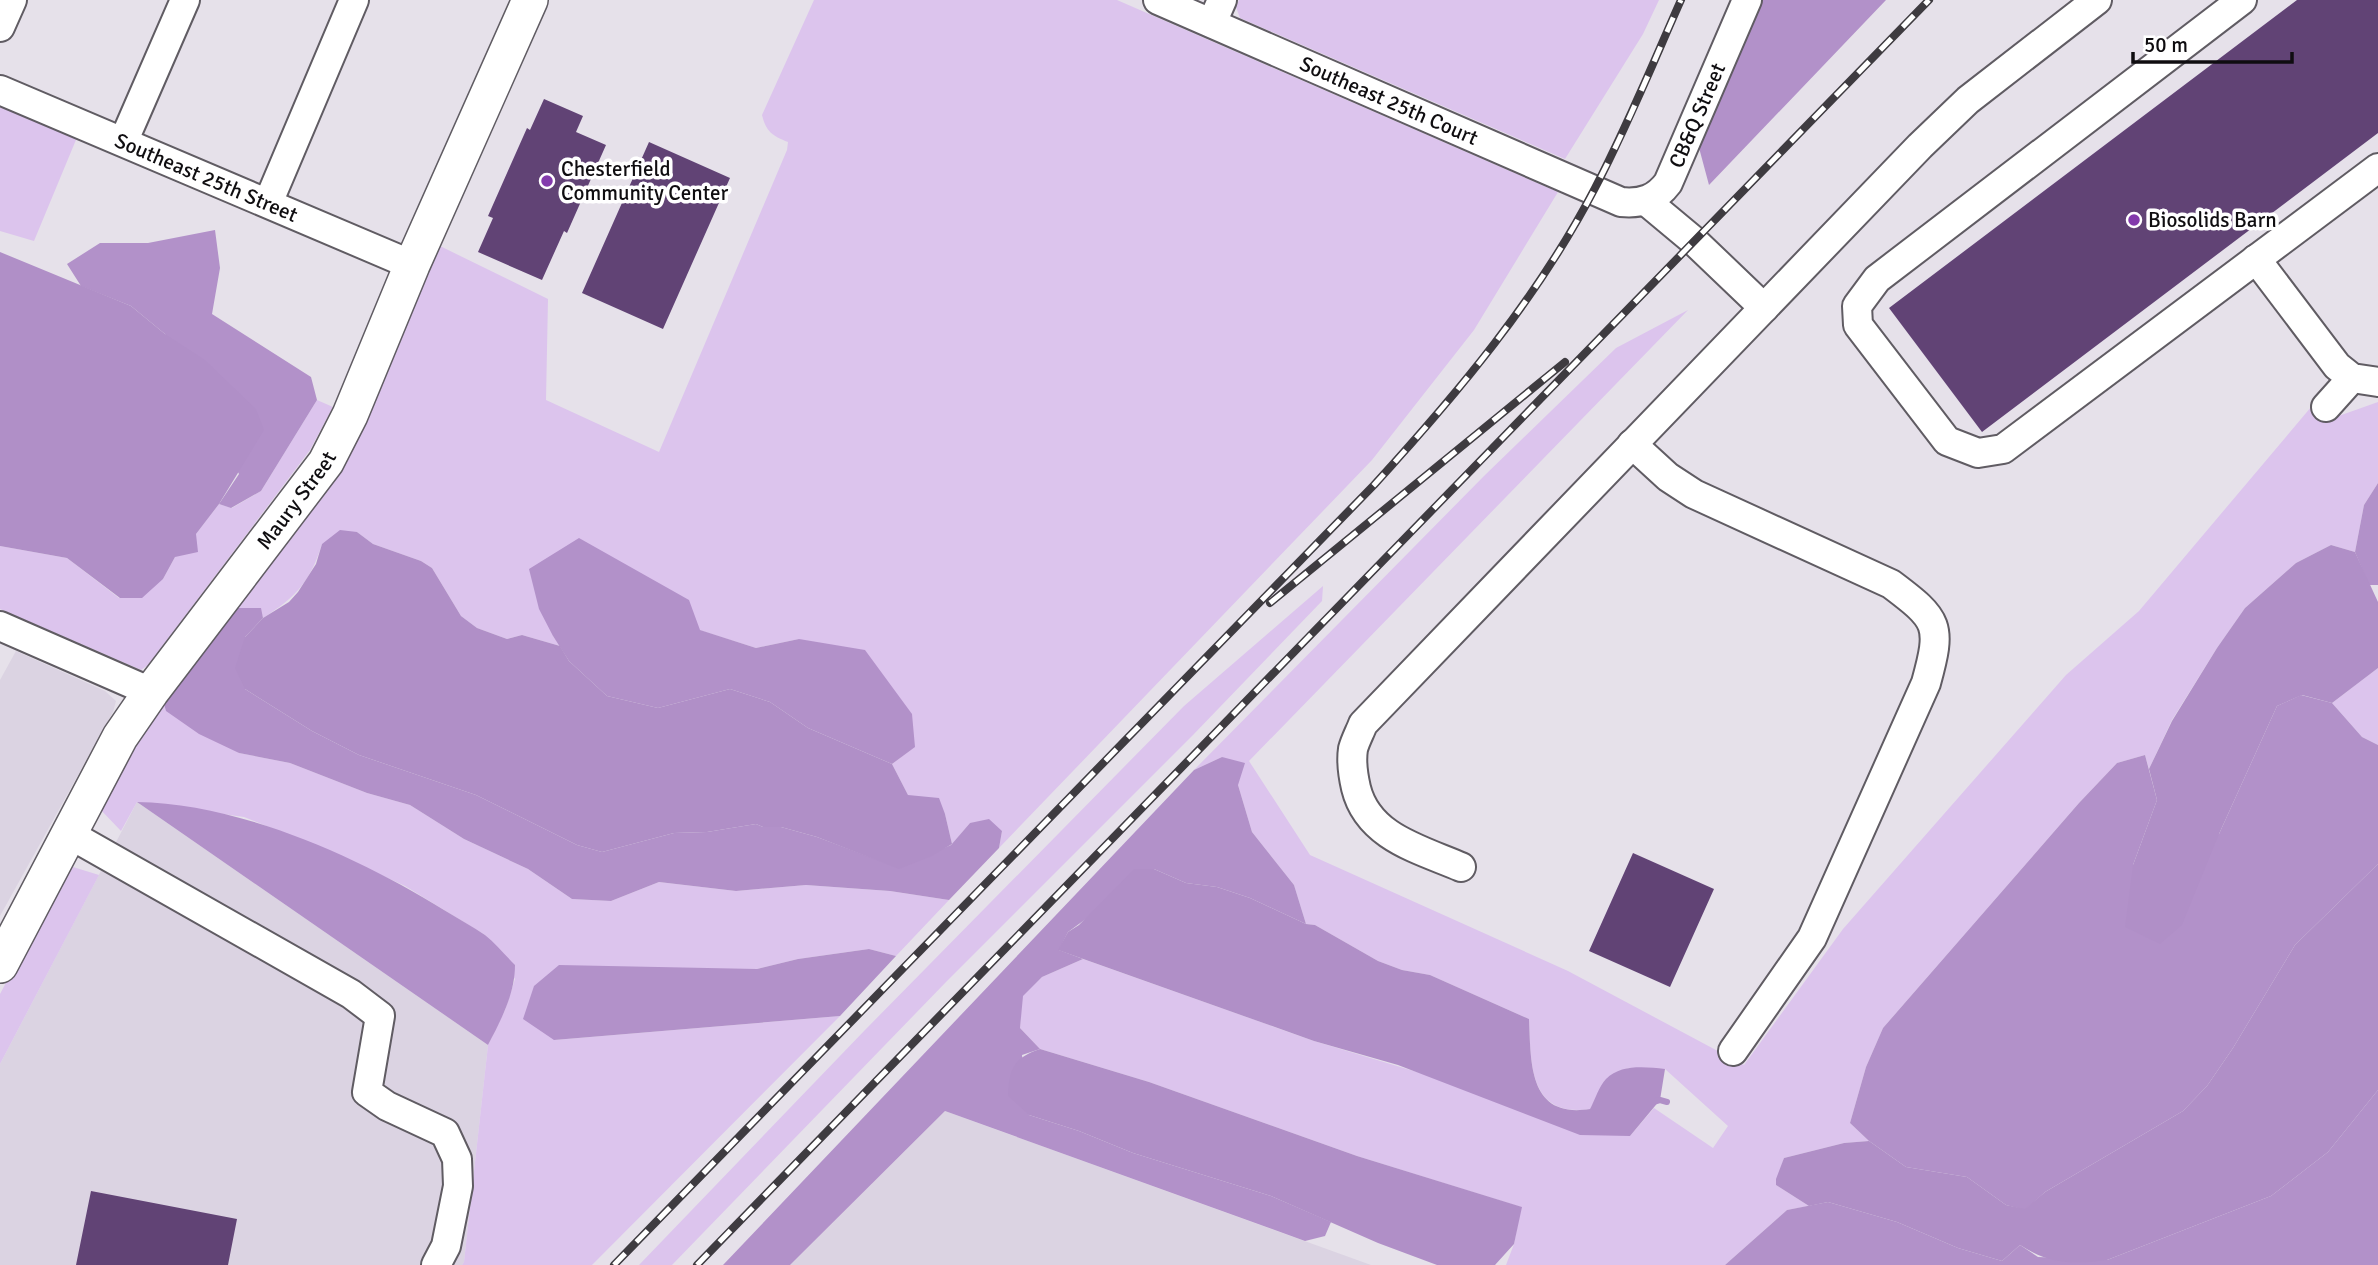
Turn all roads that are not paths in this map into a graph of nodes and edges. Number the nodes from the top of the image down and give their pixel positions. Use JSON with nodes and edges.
{"nodes":[{"id":1,"x":12,"y":0,"type":"edge"},
{"id":2,"x":185,"y":0,"type":"edge"},
{"id":3,"x":354,"y":0,"type":"edge"},
{"id":4,"x":530,"y":0,"type":"edge"},
{"id":5,"x":1158,"y":0,"type":"edge"},
{"id":6,"x":1747,"y":0,"type":"edge"},
{"id":7,"x":2097,"y":0,"type":"edge"},
{"id":8,"x":2242,"y":0,"type":"edge"},
{"id":9,"x":1217,"y":12,"type":"edge"},
{"id":10,"x":0,"y":27,"type":"edge"},
{"id":11,"x":0,"y":90,"type":"edge"},
{"id":12,"x":124,"y":140,"type":"junction"},
{"id":13,"x":2378,"y":168,"type":"edge"},
{"id":14,"x":1634,"y":202,"type":"junction"},
{"id":15,"x":268,"y":203,"type":"junction"},
{"id":16,"x":2256,"y":259,"type":"junction"},
{"id":17,"x":412,"y":265,"type":"junction"},
{"id":18,"x":1764,"y":308,"type":"junction"},
{"id":19,"x":2365,"y":380,"type":"edge"},
{"id":20,"x":2326,"y":407,"type":"dead end"},
{"id":21,"x":1632,"y":444,"type":"junction"},
{"id":22,"x":0,"y":626,"type":"edge"},
{"id":23,"x":151,"y":692,"type":"junction"},
{"id":24,"x":69,"y":835,"type":"junction"},
{"id":25,"x":1461,"y":867,"type":"dead end"},
{"id":26,"x":0,"y":965,"type":"edge"},
{"id":27,"x":1733,"y":1051,"type":"dead end"},
{"id":28,"x":436,"y":1265,"type":"edge"}],
"edges":[{"from":1,"to":10,"type":"street"},
{"from":2,"to":12,"type":"street"},
{"from":3,"to":15,"type":"street"},
{"from":4,"to":17,"type":"main road","name":"Maury Street"},
{"from":5,"to":9,"type":"street","name":"Southeast 25th Court"},
{"from":6,"to":14,"type":"street","name":"CB&Q Street"},
{"from":7,"to":18,"type":"street"},
{"from":8,"to":16,"type":"street"},
{"from":9,"to":14,"type":"street","name":"Southeast 25th Court"},
{"from":11,"to":12,"type":"street","name":"Southeast 25th Street"},
{"from":12,"to":15,"type":"street","name":"Southeast 25th Street"},
{"from":13,"to":16,"type":"street"},
{"from":14,"to":18,"type":"street","name":"Southeast 25th Court"},
{"from":15,"to":17,"type":"street","name":"Southeast 25th Street"},
{"from":16,"to":19,"type":"street"},
{"from":17,"to":23,"type":"main road","name":"Maury Street"},
{"from":18,"to":21,"type":"street"},
{"from":19,"to":20,"type":"street"},
{"from":21,"to":25,"type":"street"},
{"from":21,"to":27,"type":"street"},
{"from":22,"to":23,"type":"street"},
{"from":23,"to":24,"type":"main road","name":"Maury Street"},
{"from":24,"to":26,"type":"main road","name":"Maury Street"},
{"from":24,"to":28,"type":"street"}]}
